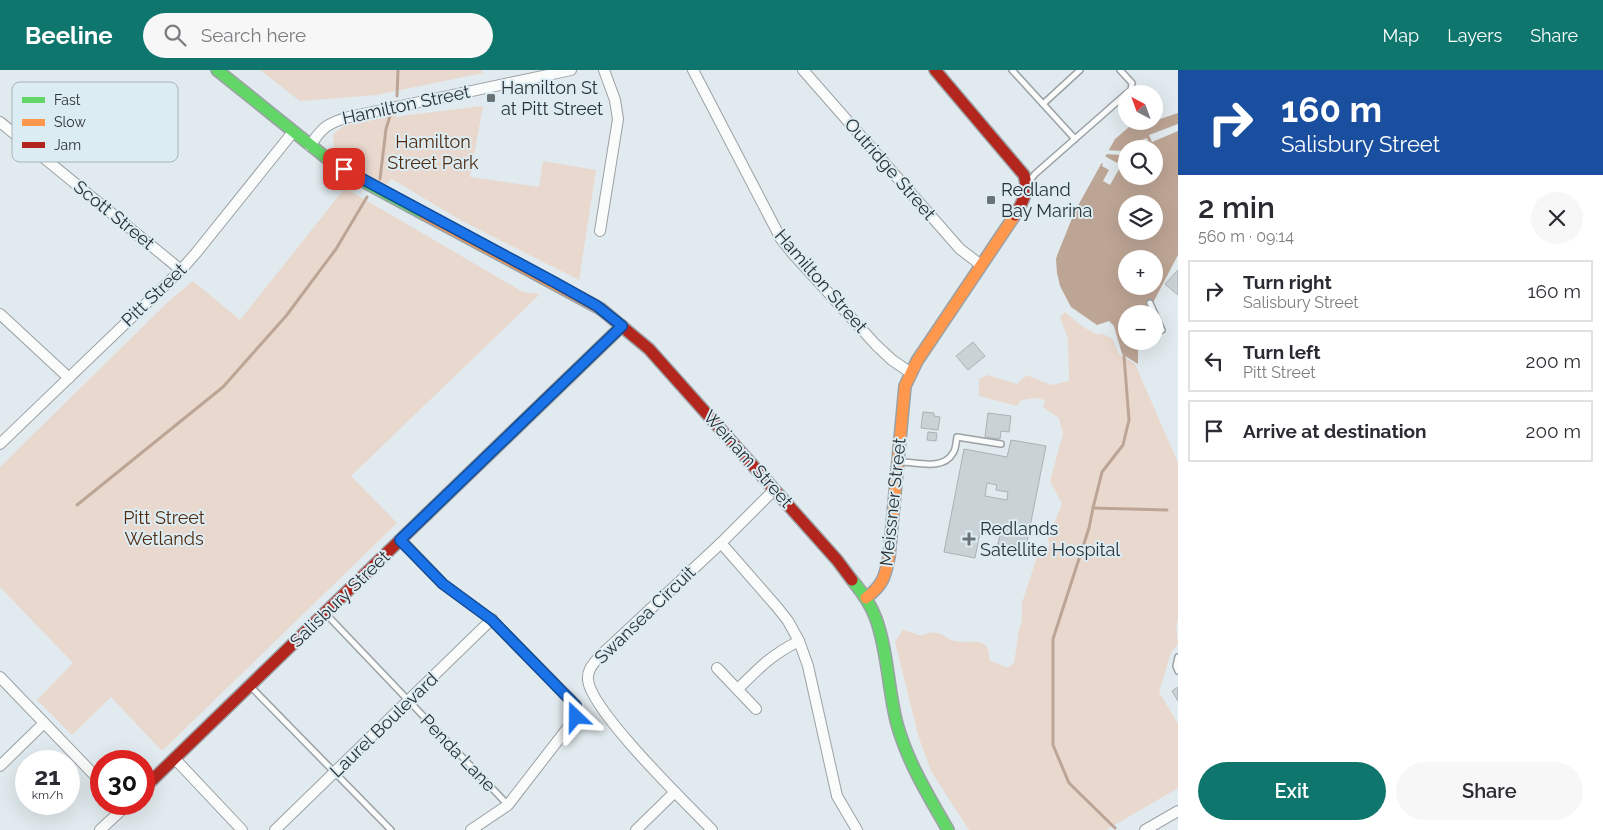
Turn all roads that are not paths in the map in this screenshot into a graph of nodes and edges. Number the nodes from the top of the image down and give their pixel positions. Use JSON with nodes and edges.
{"nodes":[{"id":1,"x":218,"y":70,"type":"edge"},
{"id":2,"x":571,"y":70,"type":"edge"},
{"id":3,"x":604,"y":70,"type":"edge"},
{"id":4,"x":693,"y":70,"type":"edge"},
{"id":5,"x":804,"y":70,"type":"edge"},
{"id":6,"x":935,"y":70,"type":"edge"},
{"id":7,"x":1012,"y":70,"type":"edge"},
{"id":8,"x":1080,"y":70,"type":"edge"},
{"id":9,"x":1120,"y":70,"type":"edge"},
{"id":10,"x":1132,"y":85,"type":"edge"},
{"id":11,"x":1118,"y":101,"type":"edge"},
{"id":12,"x":1043,"y":104,"type":"junction"},
{"id":13,"x":0,"y":122,"type":"edge"},
{"id":14,"x":12,"y":132,"type":"edge"},
{"id":15,"x":293,"y":132,"type":"junction"},
{"id":16,"x":1075,"y":139,"type":"junction"},
{"id":17,"x":310,"y":146,"type":"junction"},
{"id":18,"x":49,"y":162,"type":"edge"},
{"id":19,"x":1028,"y":184,"type":"junction"},
{"id":20,"x":600,"y":231,"type":"dead end"},
{"id":21,"x":981,"y":265,"type":"junction"},
{"id":22,"x":181,"y":270,"type":"junction"},
{"id":23,"x":0,"y":314,"type":"edge"},
{"id":24,"x":622,"y":326,"type":"junction"},
{"id":25,"x":911,"y":373,"type":"junction"},
{"id":26,"x":69,"y":378,"type":"junction"},
{"id":27,"x":0,"y":444,"type":"edge"},
{"id":28,"x":1001,"y":444,"type":"dead end"},
{"id":29,"x":898,"y":462,"type":"junction"},
{"id":30,"x":774,"y":490,"type":"junction"},
{"id":31,"x":400,"y":540,"type":"junction"},
{"id":32,"x":721,"y":543,"type":"junction"},
{"id":33,"x":866,"y":598,"type":"junction"},
{"id":34,"x":325,"y":614,"type":"junction"},
{"id":35,"x":492,"y":619,"type":"junction"},
{"id":36,"x":799,"y":641,"type":"junction"},
{"id":37,"x":1178,"y":657,"type":"edge"},
{"id":38,"x":717,"y":668,"type":"dead end"},
{"id":39,"x":1178,"y":672,"type":"edge"},
{"id":40,"x":0,"y":677,"type":"edge"},
{"id":41,"x":251,"y":686,"type":"junction"},
{"id":42,"x":738,"y":689,"type":"junction"},
{"id":43,"x":408,"y":700,"type":"junction"},
{"id":44,"x":756,"y":709,"type":"dead end"},
{"id":45,"x":44,"y":723,"type":"junction"},
{"id":46,"x":175,"y":759,"type":"junction"},
{"id":47,"x":0,"y":766,"type":"edge"},
{"id":48,"x":90,"y":771,"type":"edge"},
{"id":49,"x":334,"y":772,"type":"junction"},
{"id":50,"x":155,"y":778,"type":"edge"},
{"id":51,"x":675,"y":792,"type":"junction"},
{"id":52,"x":508,"y":804,"type":"junction"},
{"id":53,"x":1178,"y":811,"type":"edge"},
{"id":54,"x":115,"y":815,"type":"edge"},
{"id":55,"x":1146,"y":829,"type":"edge"},
{"id":56,"x":100,"y":830,"type":"edge"},
{"id":57,"x":242,"y":830,"type":"edge"},
{"id":58,"x":275,"y":830,"type":"edge"},
{"id":59,"x":391,"y":830,"type":"edge"},
{"id":60,"x":471,"y":830,"type":"edge"},
{"id":61,"x":636,"y":830,"type":"edge"},
{"id":62,"x":712,"y":830,"type":"edge"},
{"id":63,"x":857,"y":830,"type":"edge"},
{"id":64,"x":948,"y":830,"type":"edge"}],
"edges":[{"from":1,"to":15,"type":"street"},
{"from":2,"to":17,"type":"street","name":"Hamilton Street"},
{"from":3,"to":20,"type":"street"},
{"from":4,"to":25,"type":"street","name":"Hamilton Street"},
{"from":5,"to":21,"type":"street","name":"Outridge Street"},
{"from":6,"to":19,"type":"street"},
{"from":7,"to":12,"type":"lane"},
{"from":8,"to":12,"type":"lane"},
{"from":9,"to":10,"type":"lane"},
{"from":11,"to":16,"type":"lane"},
{"from":12,"to":16,"type":"lane"},
{"from":13,"to":14,"type":"street","name":"Scott Street"},
{"from":15,"to":17,"type":"street"},
{"from":15,"to":22,"type":"street","name":"Pitt Street"},
{"from":16,"to":19,"type":"lane"},
{"from":17,"to":24,"type":"street"},
{"from":18,"to":22,"type":"street","name":"Scott Street"},
{"from":19,"to":21,"type":"street","name":"Meissner Street"},
{"from":21,"to":25,"type":"street","name":"Meissner Street"},
{"from":22,"to":26,"type":"street","name":"Pitt Street"},
{"from":23,"to":26,"type":"street"},
{"from":24,"to":30,"type":"street","name":"Weinam Street"},
{"from":24,"to":31,"type":"street","name":"Salisbury Street"},
{"from":25,"to":29,"type":"street","name":"Meissner Street"},
{"from":26,"to":27,"type":"street","name":"Pitt Street"},
{"from":28,"to":29,"type":"lane"},
{"from":29,"to":33,"type":"street","name":"Meissner Street"},
{"from":30,"to":32,"type":"street","name":"Swansea Circuit"},
{"from":30,"to":33,"type":"street","name":"Weinam Street"},
{"from":31,"to":34,"type":"street","name":"Salisbury Street"},
{"from":31,"to":35,"type":"street"},
{"from":32,"to":36,"type":"street"},
{"from":32,"to":51,"type":"street","name":"Swansea Circuit"},
{"from":33,"to":64,"type":"street"},
{"from":34,"to":41,"type":"street","name":"Salisbury Street"},
{"from":34,"to":43,"type":"lane","name":"Penda Lane"},
{"from":35,"to":43,"type":"street","name":"Laurel Boulevard"},
{"from":35,"to":52,"type":"street"},
{"from":36,"to":42,"type":"street"},
{"from":36,"to":63,"type":"street"},
{"from":37,"to":39,"type":"lane"},
{"from":38,"to":42,"type":"street"},
{"from":40,"to":45,"type":"street"},
{"from":41,"to":46,"type":"street","name":"Salisbury Street"},
{"from":41,"to":49,"type":"lane"},
{"from":42,"to":44,"type":"street"},
{"from":43,"to":49,"type":"street","name":"Laurel Boulevard"},
{"from":43,"to":52,"type":"lane","name":"Penda Lane"},
{"from":45,"to":47,"type":"street"},
{"from":45,"to":48,"type":"street"},
{"from":46,"to":50,"type":"street","name":"Salisbury Street"},
{"from":46,"to":57,"type":"street"},
{"from":49,"to":58,"type":"street","name":"Laurel Boulevard"},
{"from":49,"to":59,"type":"lane"},
{"from":51,"to":61,"type":"street"},
{"from":51,"to":62,"type":"street","name":"Swansea Circuit"},
{"from":52,"to":60,"type":"street"},
{"from":53,"to":55,"type":"street"},
{"from":54,"to":56,"type":"street"}]}
